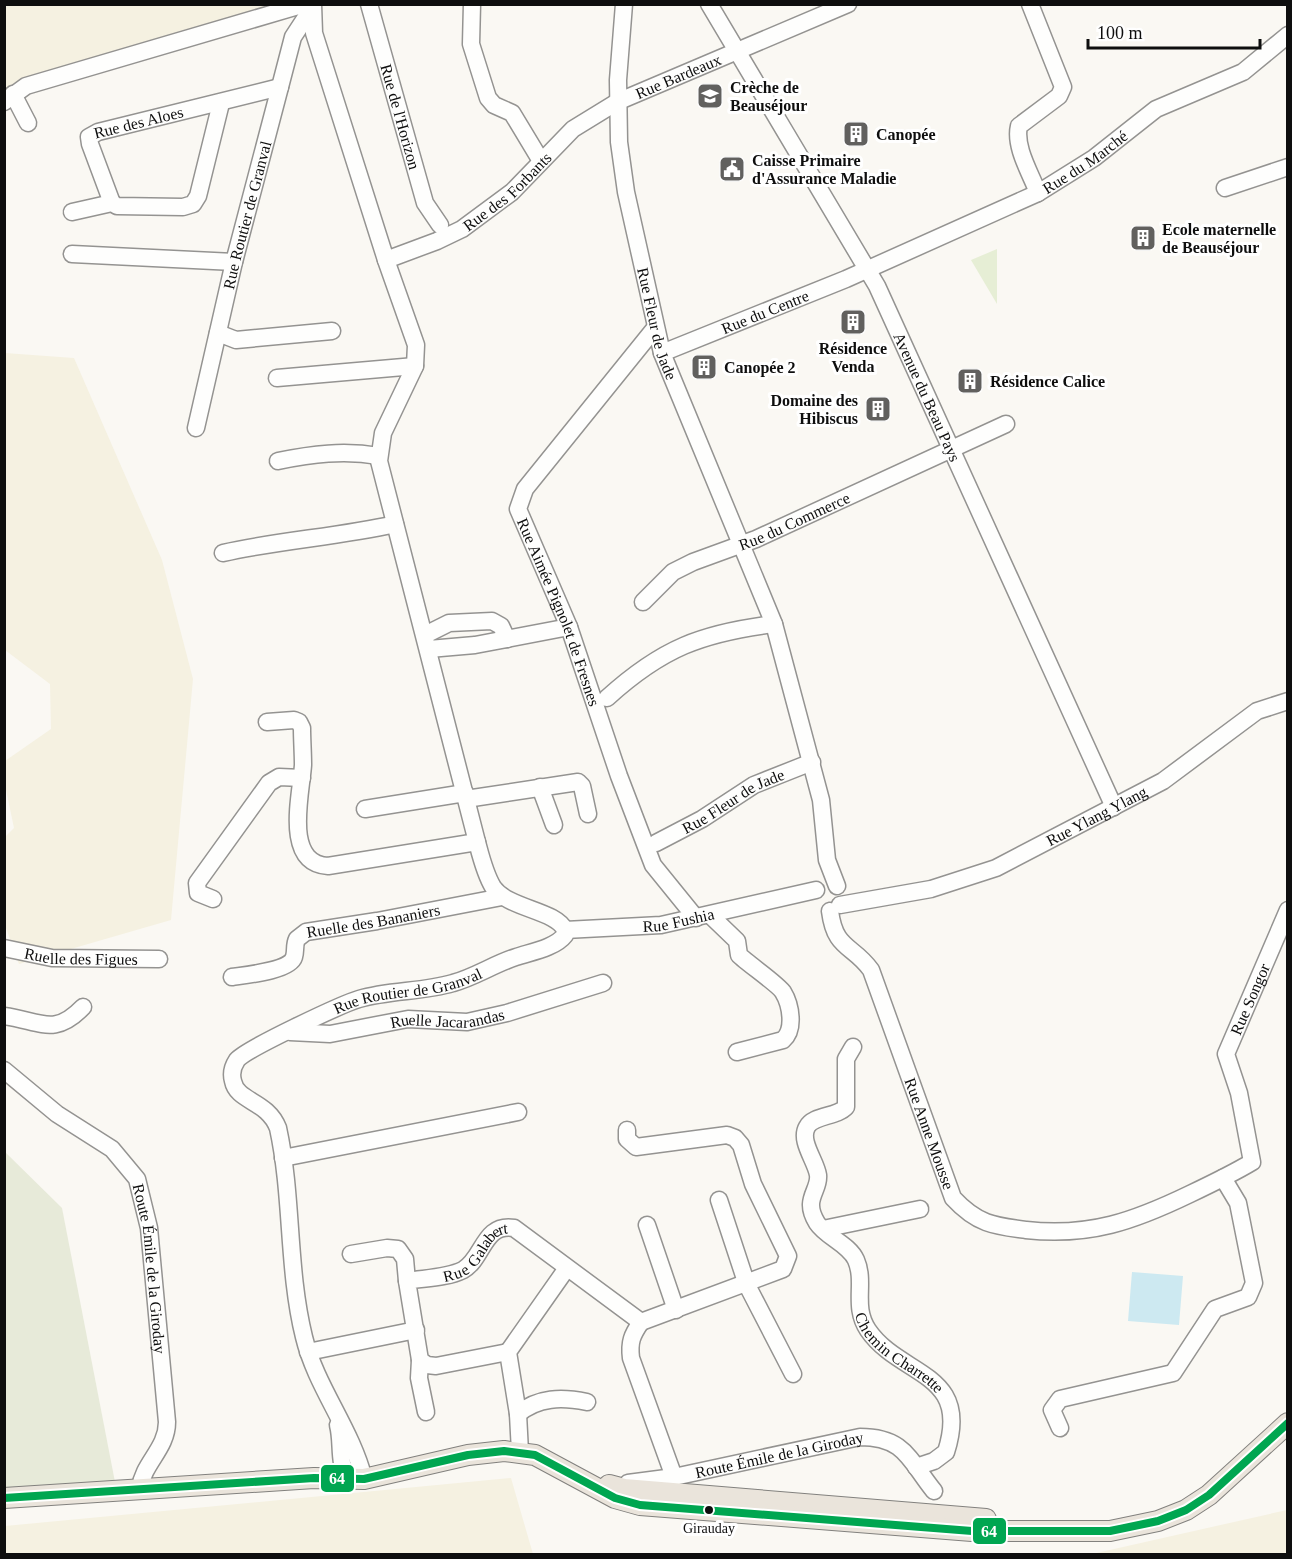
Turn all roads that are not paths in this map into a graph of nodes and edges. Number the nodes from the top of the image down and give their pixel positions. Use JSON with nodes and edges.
{"nodes":[{"id":1,"x":369,"y":4,"type":"edge"},
{"id":2,"x":472,"y":4,"type":"edge"},
{"id":3,"x":624,"y":4,"type":"edge"},
{"id":4,"x":709,"y":4,"type":"edge"},
{"id":5,"x":848,"y":4,"type":"edge"},
{"id":6,"x":1030,"y":4,"type":"edge"},
{"id":7,"x":310,"y":6,"type":"edge"},
{"id":8,"x":1287,"y":35,"type":"edge"},
{"id":9,"x":738,"y":51,"type":"junction"},
{"id":10,"x":280,"y":87,"type":"junction"},
{"id":11,"x":9,"y":98,"type":"edge"},
{"id":12,"x":617,"y":102,"type":"junction"},
{"id":13,"x":221,"y":103,"type":"junction"},
{"id":14,"x":28,"y":123,"type":"dead end"},
{"id":15,"x":541,"y":161,"type":"junction"},
{"id":16,"x":1287,"y":167,"type":"edge"},
{"id":17,"x":1225,"y":188,"type":"dead end"},
{"id":18,"x":1038,"y":193,"type":"junction"},
{"id":19,"x":112,"y":202,"type":"junction"},
{"id":20,"x":72,"y":212,"type":"dead end"},
{"id":21,"x":440,"y":225,"type":"dead end"},
{"id":22,"x":72,"y":254,"type":"dead end"},
{"id":23,"x":386,"y":260,"type":"junction"},
{"id":24,"x":234,"y":262,"type":"junction"},
{"id":25,"x":868,"y":268,"type":"junction"},
{"id":26,"x":655,"y":328,"type":"junction"},
{"id":27,"x":332,"y":332,"type":"dead end"},
{"id":28,"x":219,"y":333,"type":"junction"},
{"id":29,"x":662,"y":353,"type":"junction"},
{"id":30,"x":415,"y":366,"type":"junction"},
{"id":31,"x":277,"y":378,"type":"dead end"},
{"id":32,"x":1006,"y":424,"type":"dead end"},
{"id":33,"x":196,"y":428,"type":"dead end"},
{"id":34,"x":954,"y":450,"type":"junction"},
{"id":35,"x":379,"y":456,"type":"junction"},
{"id":36,"x":278,"y":461,"type":"dead end"},
{"id":37,"x":395,"y":524,"type":"junction"},
{"id":38,"x":742,"y":544,"type":"junction"},
{"id":39,"x":223,"y":553,"type":"dead end"},
{"id":40,"x":643,"y":602,"type":"dead end"},
{"id":41,"x":774,"y":624,"type":"junction"},
{"id":42,"x":569,"y":627,"type":"junction"},
{"id":43,"x":507,"y":639,"type":"junction"},
{"id":44,"x":427,"y":642,"type":"junction"},
{"id":45,"x":607,"y":698,"type":"dead end"},
{"id":46,"x":1287,"y":701,"type":"edge"},
{"id":47,"x":267,"y":722,"type":"dead end"},
{"id":48,"x":812,"y":762,"type":"junction"},
{"id":49,"x":302,"y":778,"type":"junction"},
{"id":50,"x":540,"y":787,"type":"junction"},
{"id":51,"x":465,"y":796,"type":"junction"},
{"id":52,"x":1114,"y":807,"type":"junction"},
{"id":53,"x":365,"y":809,"type":"dead end"},
{"id":54,"x":588,"y":814,"type":"dead end"},
{"id":55,"x":554,"y":825,"type":"dead end"},
{"id":56,"x":477,"y":842,"type":"junction"},
{"id":57,"x":656,"y":843,"type":"dead end"},
{"id":58,"x":828,"y":896,"type":"junction"},
{"id":59,"x":502,"y":897,"type":"junction"},
{"id":60,"x":213,"y":899,"type":"dead end"},
{"id":61,"x":1287,"y":910,"type":"edge"},
{"id":62,"x":703,"y":916,"type":"junction"},
{"id":63,"x":565,"y":930,"type":"junction"},
{"id":64,"x":4,"y":948,"type":"edge"},
{"id":65,"x":159,"y":959,"type":"dead end"},
{"id":66,"x":232,"y":977,"type":"dead end"},
{"id":67,"x":603,"y":983,"type":"dead end"},
{"id":68,"x":83,"y":1007,"type":"dead end"},
{"id":69,"x":4,"y":1016,"type":"edge"},
{"id":70,"x":289,"y":1032,"type":"junction"},
{"id":71,"x":854,"y":1047,"type":"dead end"},
{"id":72,"x":737,"y":1052,"type":"dead end"},
{"id":73,"x":4,"y":1070,"type":"edge"},
{"id":74,"x":518,"y":1112,"type":"dead end"},
{"id":75,"x":627,"y":1130,"type":"dead end"},
{"id":76,"x":283,"y":1158,"type":"junction"},
{"id":77,"x":1252,"y":1162,"type":"joint"},
{"id":78,"x":1223,"y":1178,"type":"junction"},
{"id":79,"x":719,"y":1200,"type":"dead end"},
{"id":80,"x":920,"y":1209,"type":"dead end"},
{"id":81,"x":646,"y":1225,"type":"dead end"},
{"id":82,"x":823,"y":1229,"type":"junction"},
{"id":83,"x":351,"y":1254,"type":"dead end"},
{"id":84,"x":567,"y":1268,"type":"junction"},
{"id":85,"x":407,"y":1281,"type":"junction"},
{"id":86,"x":747,"y":1285,"type":"junction"},
{"id":87,"x":676,"y":1310,"type":"junction"},
{"id":88,"x":641,"y":1322,"type":"junction"},
{"id":89,"x":416,"y":1330,"type":"junction"},
{"id":90,"x":308,"y":1352,"type":"junction"},
{"id":91,"x":508,"y":1352,"type":"junction"},
{"id":92,"x":420,"y":1360,"type":"junction"},
{"id":93,"x":793,"y":1374,"type":"dead end"},
{"id":94,"x":587,"y":1402,"type":"dead end"},
{"id":95,"x":332,"y":1404,"type":"junction"},
{"id":96,"x":426,"y":1412,"type":"dead end"},
{"id":97,"x":518,"y":1414,"type":"junction"},
{"id":98,"x":1287,"y":1423,"type":"edge"},
{"id":99,"x":1060,"y":1428,"type":"dead end"},
{"id":100,"x":520,"y":1452,"type":"junction"},
{"id":101,"x":340,"y":1457,"type":"junction"},
{"id":102,"x":915,"y":1467,"type":"junction"},
{"id":103,"x":674,"y":1477,"type":"junction"},
{"id":104,"x":314,"y":1478,"type":"junction"},
{"id":105,"x":356,"y":1479,"type":"junction"},
{"id":106,"x":592,"y":1481,"type":"junction"},
{"id":107,"x":140,"y":1488,"type":"junction"},
{"id":108,"x":934,"y":1491,"type":"dead end"},
{"id":109,"x":4,"y":1498,"type":"edge"}],
"edges":[{"from":1,"to":21,"type":"street","name":"Rue de l'Horizon"},
{"from":2,"to":15,"type":"street"},
{"from":3,"to":12,"type":"street","name":"Rue Fleur de Jade"},
{"from":4,"to":9,"type":"street","name":"Avenue du Beau Pays"},
{"from":5,"to":9,"type":"street","name":"Rue Bardeaux"},
{"from":6,"to":18,"type":"street"},
{"from":7,"to":10,"type":"street","name":"Rue Routier de Granval"},
{"from":7,"to":11,"type":"street"},
{"from":7,"to":23,"type":"street"},
{"from":8,"to":18,"type":"street","name":"Rue du Marché"},
{"from":9,"to":12,"type":"street","name":"Rue Bardeaux"},
{"from":9,"to":25,"type":"street","name":"Avenue du Beau Pays"},
{"from":10,"to":13,"type":"street","name":"Rue des Aloes"},
{"from":10,"to":24,"type":"street","name":"Rue Routier de Granval"},
{"from":11,"to":14,"type":"street"},
{"from":12,"to":15,"type":"street","name":"Rue des Forbants"},
{"from":12,"to":26,"type":"street","name":"Rue Fleur de Jade"},
{"from":13,"to":19,"type":"street"},
{"from":13,"to":19,"type":"street","name":"Rue des Aloes"},
{"from":15,"to":23,"type":"street","name":"Rue des Forbants"},
{"from":16,"to":17,"type":"street"},
{"from":18,"to":25,"type":"street","name":"Rue du Marché"},
{"from":19,"to":20,"type":"street"},
{"from":22,"to":24,"type":"street"},
{"from":23,"to":30,"type":"street"},
{"from":24,"to":28,"type":"street","name":"Rue Routier de Granval"},
{"from":25,"to":29,"type":"street","name":"Rue du Centre"},
{"from":25,"to":34,"type":"street","name":"Avenue du Beau Pays"},
{"from":26,"to":29,"type":"street","name":"Rue Fleur de Jade"},
{"from":26,"to":42,"type":"street","name":"Rue Aimée Pignolet de Fresnes"},
{"from":27,"to":28,"type":"street"},
{"from":28,"to":33,"type":"street","name":"Rue Routier de Granval"},
{"from":29,"to":38,"type":"street","name":"Rue Fleur de Jade"},
{"from":30,"to":31,"type":"street"},
{"from":30,"to":35,"type":"street"},
{"from":32,"to":34,"type":"street","name":"Rue du Commerce"},
{"from":34,"to":38,"type":"street","name":"Rue du Commerce"},
{"from":34,"to":52,"type":"street","name":"Avenue du Beau Pays"},
{"from":35,"to":36,"type":"street"},
{"from":35,"to":37,"type":"street"},
{"from":37,"to":39,"type":"street"},
{"from":37,"to":44,"type":"street"},
{"from":38,"to":40,"type":"street","name":"Rue du Commerce"},
{"from":38,"to":41,"type":"street","name":"Rue Fleur de Jade"},
{"from":41,"to":45,"type":"street"},
{"from":41,"to":48,"type":"street","name":"Rue Fleur de Jade"},
{"from":42,"to":43,"type":"street"},
{"from":42,"to":62,"type":"street","name":"Rue Aimée Pignolet de Fresnes"},
{"from":43,"to":44,"type":"street"},
{"from":43,"to":44,"type":"street"},
{"from":44,"to":51,"type":"street"},
{"from":46,"to":52,"type":"street","name":"Rue Ylang Ylang"},
{"from":47,"to":49,"type":"street"},
{"from":48,"to":57,"type":"street","name":"Rue Fleur de Jade"},
{"from":48,"to":58,"type":"street","name":"Rue Fleur de Jade"},
{"from":49,"to":56,"type":"street"},
{"from":49,"to":60,"type":"street"},
{"from":50,"to":51,"type":"street"},
{"from":50,"to":54,"type":"street"},
{"from":50,"to":55,"type":"street"},
{"from":51,"to":53,"type":"street"},
{"from":51,"to":56,"type":"street"},
{"from":52,"to":58,"type":"street","name":"Rue Ylang Ylang"},
{"from":56,"to":59,"type":"street"},
{"from":58,"to":62,"type":"street","name":"Rue Fushia"},
{"from":58,"to":78,"type":"street","name":"Rue Anne Mousse"},
{"from":59,"to":63,"type":"street"},
{"from":59,"to":66,"type":"street","name":"Ruelle des Bananiers"},
{"from":61,"to":77,"type":"street","name":"Rue Songor"},
{"from":62,"to":63,"type":"street","name":"Rue Fushia"},
{"from":62,"to":72,"type":"street","name":"Rue Aimée Pignolet de Fresnes"},
{"from":63,"to":70,"type":"street","name":"Rue Routier de Granval"},
{"from":64,"to":65,"type":"street","name":"Ruelle des Figues"},
{"from":67,"to":70,"type":"street","name":"Ruelle Jacarandas"},
{"from":68,"to":69,"type":"street"},
{"from":70,"to":76,"type":"street","name":"Rue Routier de Granval"},
{"from":71,"to":82,"type":"street","name":"Chemin Charrette"},
{"from":73,"to":107,"type":"street","name":"Route Émile de la Giroday"},
{"from":74,"to":76,"type":"street"},
{"from":75,"to":86,"type":"street"},
{"from":76,"to":90,"type":"street","name":"Rue Routier de Granval"},
{"from":77,"to":78,"type":"street","name":"Rue Anne Mousse"},
{"from":78,"to":99,"type":"street"},
{"from":79,"to":86,"type":"street"},
{"from":80,"to":82,"type":"street"},
{"from":81,"to":87,"type":"street"},
{"from":82,"to":102,"type":"street","name":"Chemin Charrette"},
{"from":83,"to":85,"type":"street"},
{"from":84,"to":85,"type":"street","name":"Rue Galabert"},
{"from":84,"to":88,"type":"street"},
{"from":84,"to":91,"type":"street"},
{"from":85,"to":89,"type":"street"},
{"from":86,"to":87,"type":"street"},
{"from":86,"to":93,"type":"street"},
{"from":87,"to":88,"type":"street"},
{"from":88,"to":103,"type":"street"},
{"from":89,"to":90,"type":"street"},
{"from":89,"to":92,"type":"street"},
{"from":90,"to":95,"type":"street","name":"Rue Routier de Granval"},
{"from":91,"to":92,"type":"street"},
{"from":91,"to":97,"type":"street"},
{"from":92,"to":96,"type":"street"},
{"from":94,"to":97,"type":"street"},
{"from":95,"to":101,"type":"street","name":"Rue Routier de Granval"},
{"from":95,"to":105,"type":"street","name":"Rue Routier de Granval"},
{"from":97,"to":100,"type":"street"},
{"from":98,"to":106,"type":"main road","name":"Route Émile de la Giroday"},
{"from":100,"to":105,"type":"main road","name":"Route Émile de la Giroday"},
{"from":100,"to":106,"type":"main road","name":"Route Émile de la Giroday"},
{"from":101,"to":104,"type":"street"},
{"from":101,"to":105,"type":"street","name":"Rue Routier de Granval"},
{"from":102,"to":103,"type":"street","name":"Route Émile de la Giroday"},
{"from":102,"to":108,"type":"street","name":"Route Émile de la Giroday"},
{"from":103,"to":106,"type":"street","name":"Route Émile de la Giroday"},
{"from":104,"to":105,"type":"main road","name":"Route Émile de la Giroday"},
{"from":104,"to":107,"type":"main road","name":"Route Émile de la Giroday"},
{"from":107,"to":109,"type":"main road","name":"Route Émile de la Giroday"}]}
